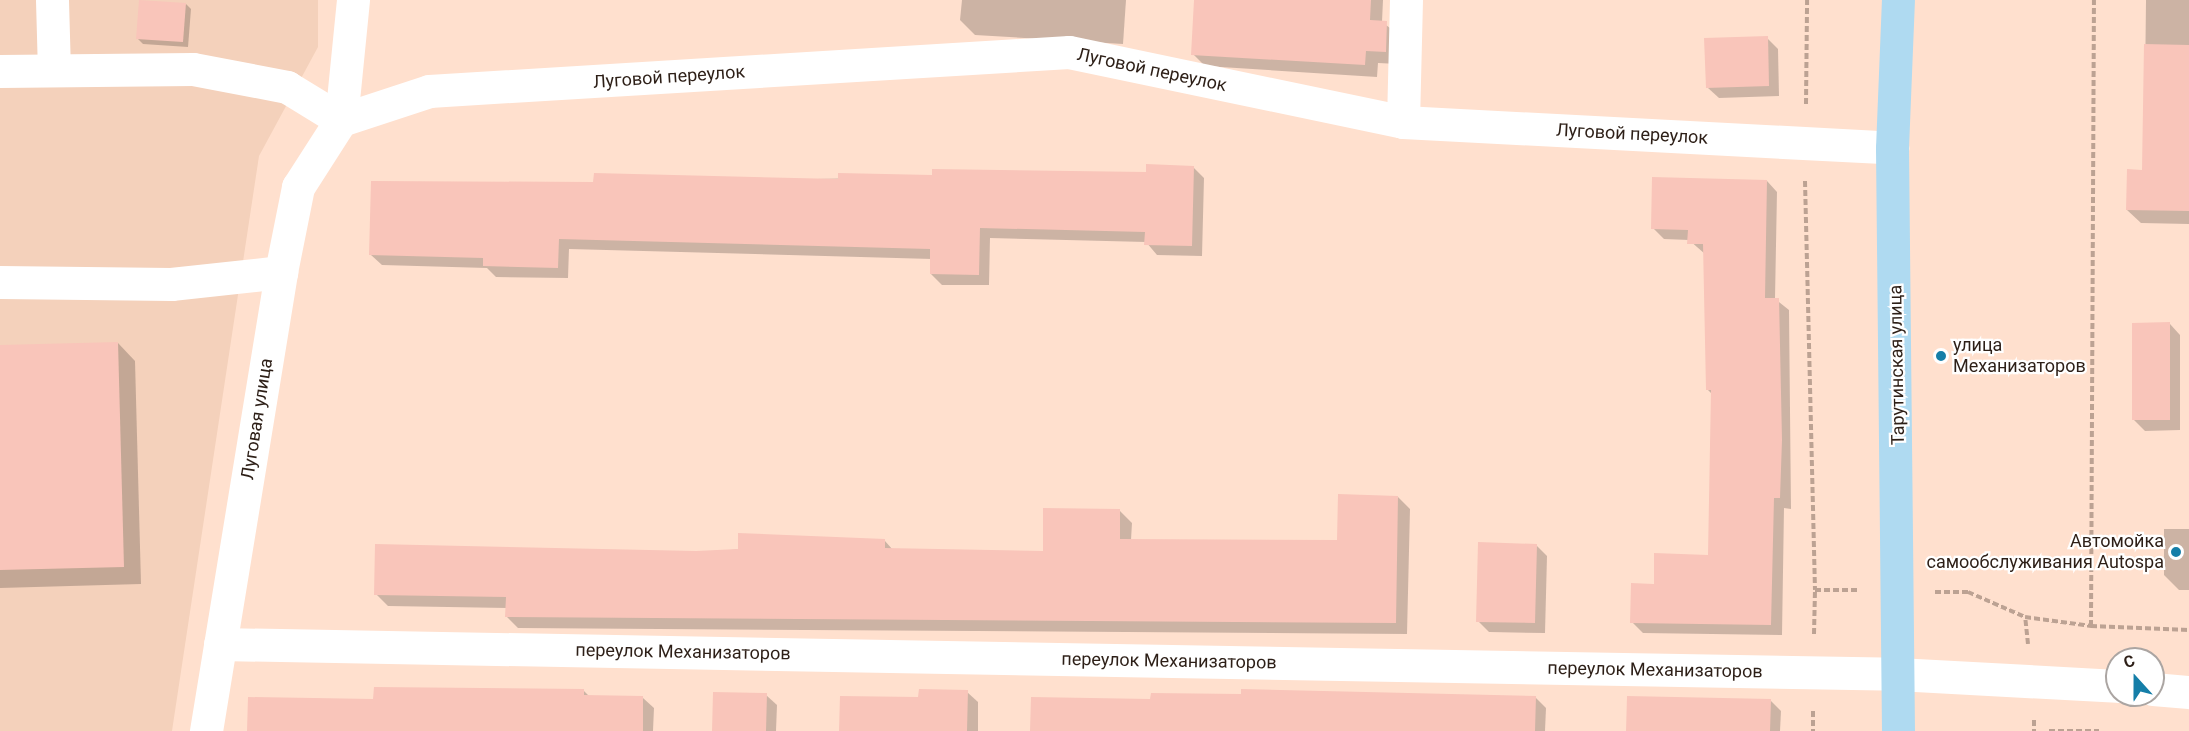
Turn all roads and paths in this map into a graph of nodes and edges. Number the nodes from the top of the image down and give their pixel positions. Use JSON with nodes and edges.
{"nodes":[{"id":1,"x":52,"y":0,"type":"edge"},
{"id":2,"x":353,"y":0,"type":"edge"},
{"id":3,"x":1406,"y":0,"type":"edge"},
{"id":4,"x":1807,"y":0,"type":"edge"},
{"id":5,"x":1898,"y":0,"type":"edge"},
{"id":6,"x":2094,"y":0,"type":"edge"},
{"id":7,"x":54,"y":70,"type":"junction"},
{"id":8,"x":0,"y":71,"type":"edge"},
{"id":9,"x":341,"y":120,"type":"junction"},
{"id":10,"x":1402,"y":122,"type":"junction"},
{"id":11,"x":1805,"y":143,"type":"junction"},
{"id":12,"x":1892,"y":148,"type":"junction"},
{"id":13,"x":281,"y":272,"type":"junction"},
{"id":14,"x":0,"y":282,"type":"edge"},
{"id":15,"x":1815,"y":590,"type":"dead end"},
{"id":16,"x":2091,"y":626,"type":"dead end"},
{"id":17,"x":220,"y":644,"type":"junction"},
{"id":18,"x":1897,"y":674,"type":"junction"},
{"id":19,"x":2105,"y":685,"type":"edge"},
{"id":20,"x":2165,"y":690,"type":"edge"},
{"id":21,"x":2189,"y":692,"type":"edge"},
{"id":22,"x":206,"y":731,"type":"edge"},
{"id":23,"x":1898,"y":731,"type":"edge"},
{"id":24,"x":2049,"y":731,"type":"edge"},
{"id":25,"x":2099,"y":731,"type":"edge"}],
"edges":[{"from":1,"to":7,"type":"street"},
{"from":2,"to":9,"type":"street"},
{"from":3,"to":10,"type":"street"},
{"from":4,"to":11,"type":"path"},
{"from":5,"to":12,"type":"main road","name":"Тарутинская улица"},
{"from":6,"to":16,"type":"path"},
{"from":7,"to":8,"type":"street"},
{"from":7,"to":9,"type":"street"},
{"from":9,"to":10,"type":"street","name":"Луговой переулок"},
{"from":9,"to":13,"type":"street","name":"Луговая улица"},
{"from":10,"to":11,"type":"street","name":"Луговой переулок"},
{"from":11,"to":12,"type":"street","name":"Луговой переулок"},
{"from":11,"to":15,"type":"path"},
{"from":12,"to":18,"type":"main road","name":"Тарутинская улица"},
{"from":13,"to":14,"type":"street"},
{"from":13,"to":17,"type":"street","name":"Луговая улица"},
{"from":17,"to":18,"type":"street","name":"переулок Механизаторов"},
{"from":17,"to":22,"type":"street","name":"Луговая улица"},
{"from":18,"to":19,"type":"street","name":"переулок Механизаторов"},
{"from":18,"to":23,"type":"main road","name":"Тарутинская улица"},
{"from":20,"to":21,"type":"street"},
{"from":24,"to":25,"type":"path"}]}
